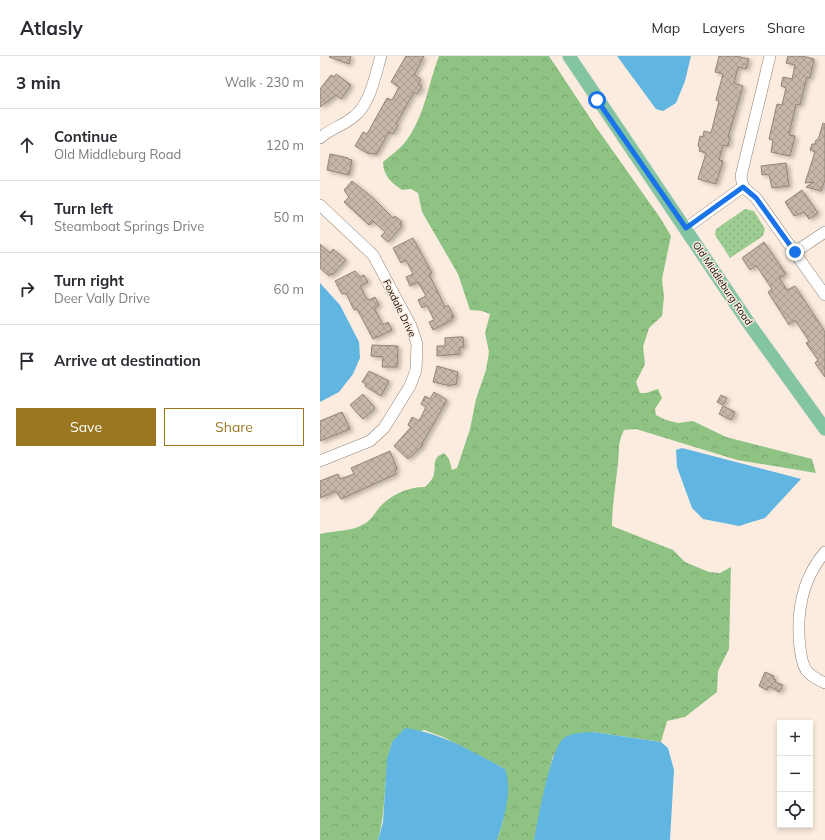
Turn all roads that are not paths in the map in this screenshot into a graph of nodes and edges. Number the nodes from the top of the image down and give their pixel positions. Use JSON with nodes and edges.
{"nodes":[{"id":1,"x":381,"y":56,"type":"edge"},
{"id":2,"x":569,"y":56,"type":"edge"},
{"id":3,"x":770,"y":56,"type":"edge"},
{"id":4,"x":320,"y":138,"type":"edge"},
{"id":5,"x":743,"y":187,"type":"junction"},
{"id":6,"x":320,"y":205,"type":"edge"},
{"id":7,"x":686,"y":228,"type":"junction"},
{"id":8,"x":825,"y":232,"type":"edge"},
{"id":9,"x":795,"y":252,"type":"junction"},
{"id":10,"x":825,"y":295,"type":"edge"},
{"id":11,"x":825,"y":429,"type":"edge"},
{"id":12,"x":320,"y":461,"type":"edge"},
{"id":13,"x":825,"y":552,"type":"edge"},
{"id":14,"x":825,"y":682,"type":"edge"}],
"edges":[{"from":1,"to":4,"type":"street"},
{"from":2,"to":7,"type":"main road","name":"Old Middleburg Road"},
{"from":3,"to":5,"type":"street"},
{"from":5,"to":7,"type":"street"},
{"from":5,"to":9,"type":"street"},
{"from":6,"to":12,"type":"street","name":"Foxdale Drive"},
{"from":7,"to":11,"type":"main road","name":"Old Middleburg Road"},
{"from":8,"to":9,"type":"street"},
{"from":9,"to":10,"type":"street"},
{"from":13,"to":14,"type":"street"}]}
